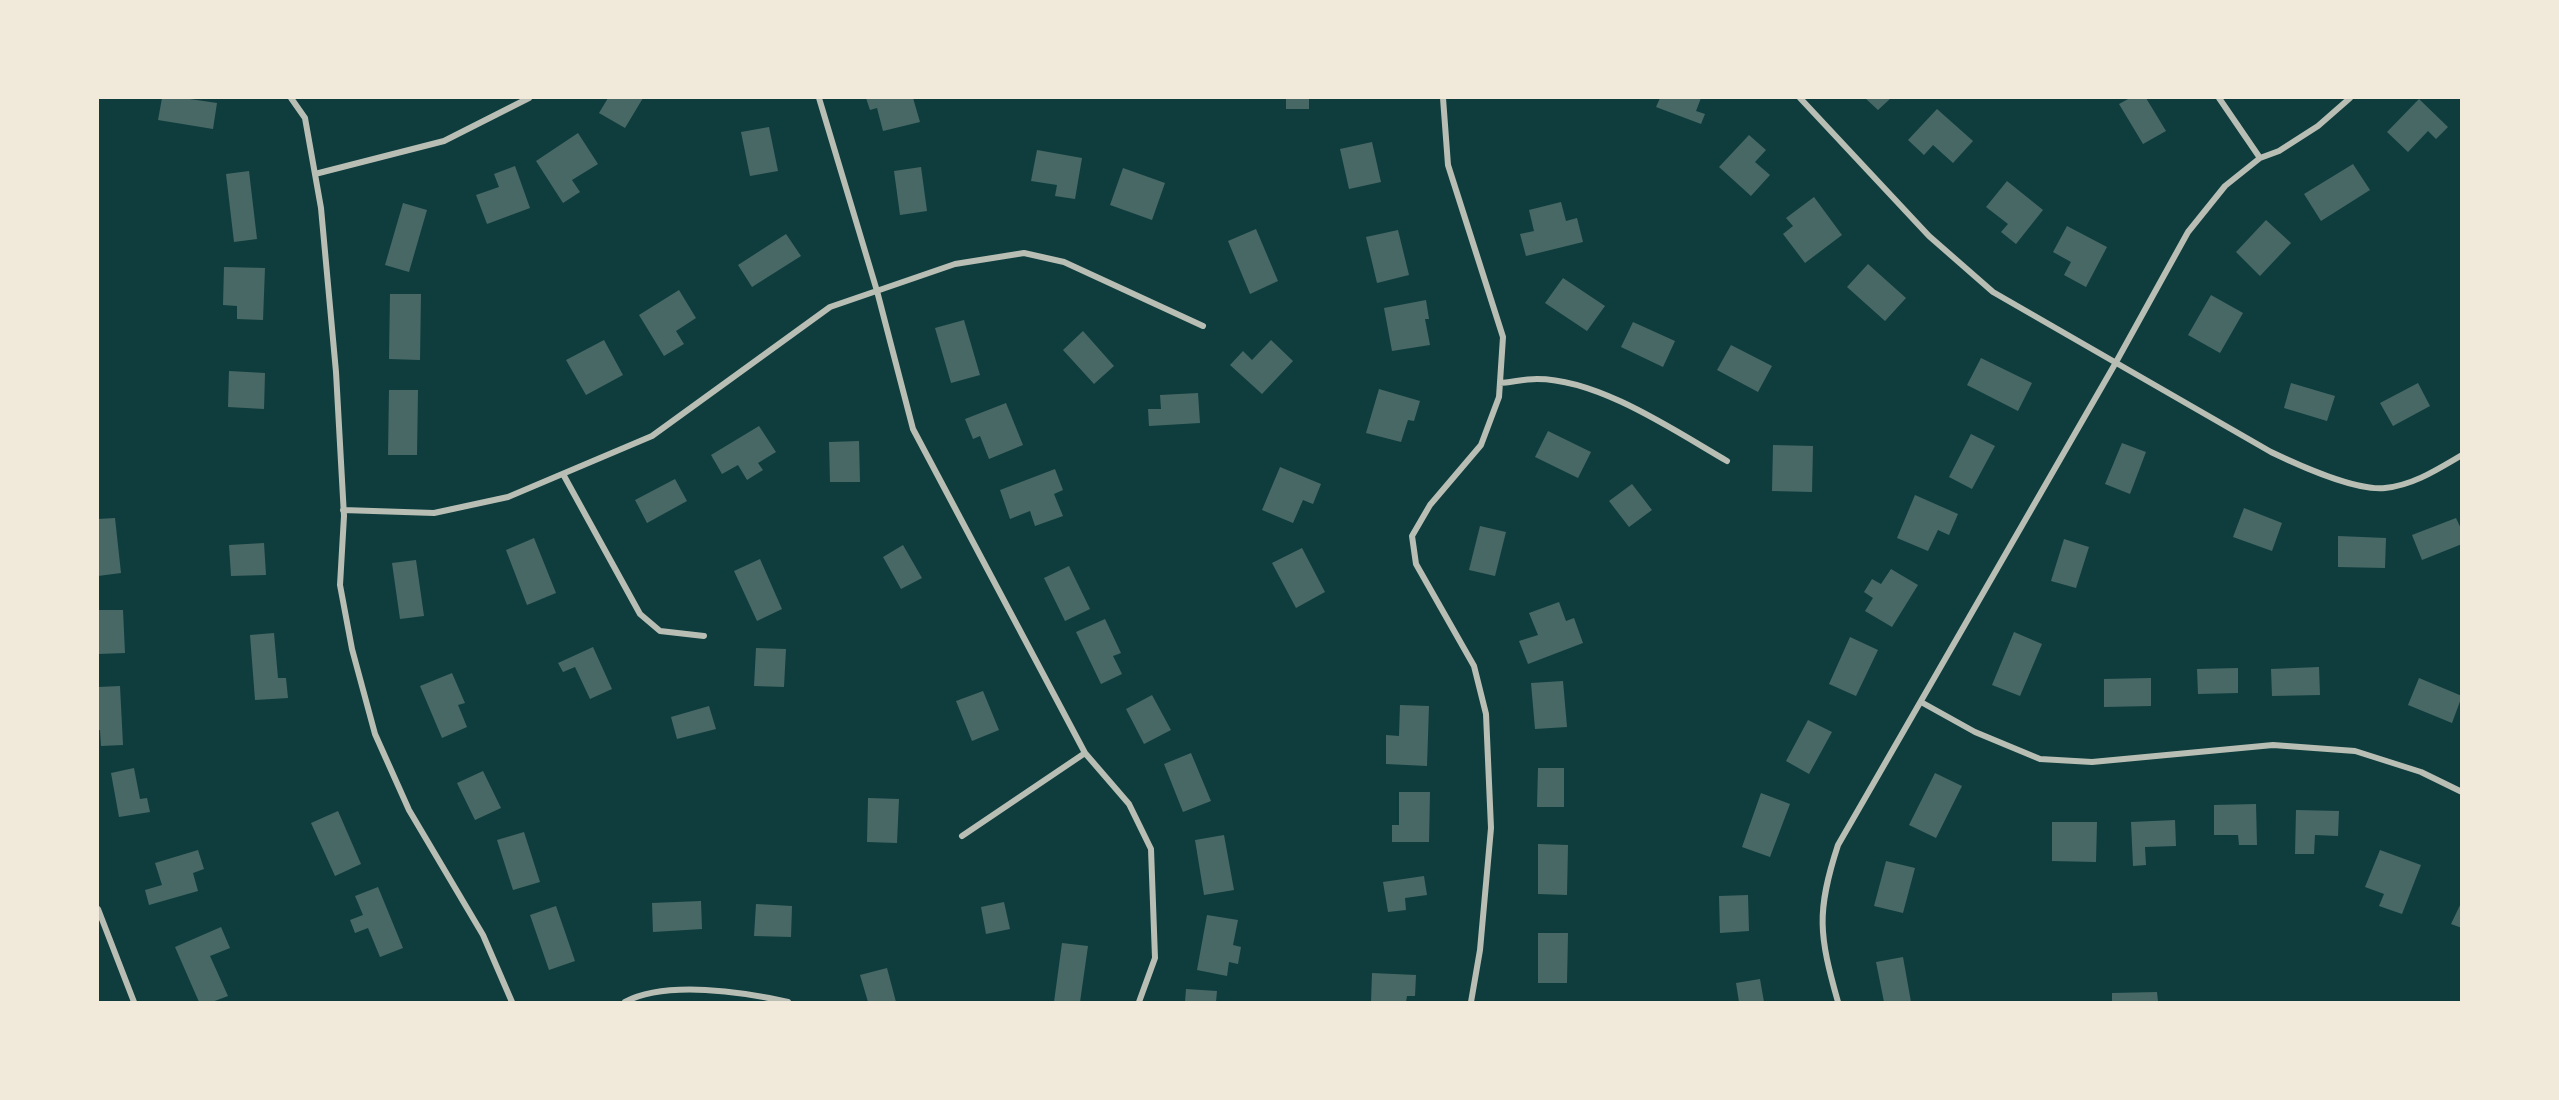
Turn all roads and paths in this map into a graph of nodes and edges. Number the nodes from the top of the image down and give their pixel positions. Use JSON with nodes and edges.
{"nodes":[{"id":1,"x":291,"y":98,"type":"edge"},
{"id":2,"x":529,"y":98,"type":"edge"},
{"id":3,"x":819,"y":98,"type":"edge"},
{"id":4,"x":1443,"y":98,"type":"edge"},
{"id":5,"x":1800,"y":98,"type":"edge"},
{"id":6,"x":2219,"y":98,"type":"edge"},
{"id":7,"x":2350,"y":98,"type":"edge"},
{"id":8,"x":2260,"y":158,"type":"junction"},
{"id":9,"x":315,"y":174,"type":"junction"},
{"id":10,"x":877,"y":291,"type":"junction"},
{"id":11,"x":1203,"y":326,"type":"dead end"},
{"id":12,"x":2115,"y":364,"type":"junction"},
{"id":13,"x":1500,"y":383,"type":"junction"},
{"id":14,"x":2462,"y":455,"type":"edge"},
{"id":15,"x":1727,"y":461,"type":"dead end"},
{"id":16,"x":563,"y":474,"type":"junction"},
{"id":17,"x":343,"y":510,"type":"junction"},
{"id":18,"x":704,"y":636,"type":"dead end"},
{"id":19,"x":1921,"y":702,"type":"junction"},
{"id":20,"x":1085,"y":753,"type":"junction"},
{"id":21,"x":2462,"y":792,"type":"edge"},
{"id":22,"x":962,"y":836,"type":"dead end"},
{"id":23,"x":98,"y":909,"type":"edge"},
{"id":24,"x":134,"y":1002,"type":"edge"},
{"id":25,"x":512,"y":1002,"type":"edge"},
{"id":26,"x":625,"y":1002,"type":"edge"},
{"id":27,"x":788,"y":1002,"type":"edge"},
{"id":28,"x":1139,"y":1002,"type":"edge"},
{"id":29,"x":1471,"y":1002,"type":"edge"},
{"id":30,"x":1838,"y":1002,"type":"edge"}],
"edges":[{"from":1,"to":9,"type":"street"},
{"from":2,"to":9,"type":"street"},
{"from":3,"to":10,"type":"street"},
{"from":4,"to":13,"type":"street"},
{"from":5,"to":12,"type":"street"},
{"from":6,"to":8,"type":"street"},
{"from":7,"to":8,"type":"street"},
{"from":8,"to":12,"type":"street"},
{"from":9,"to":17,"type":"street"},
{"from":10,"to":11,"type":"street"},
{"from":10,"to":16,"type":"street"},
{"from":10,"to":20,"type":"street"},
{"from":12,"to":14,"type":"street"},
{"from":12,"to":19,"type":"street"},
{"from":13,"to":15,"type":"street"},
{"from":13,"to":29,"type":"street"},
{"from":16,"to":17,"type":"street"},
{"from":16,"to":18,"type":"street"},
{"from":17,"to":25,"type":"street"},
{"from":19,"to":21,"type":"street"},
{"from":19,"to":30,"type":"street"},
{"from":20,"to":22,"type":"street"},
{"from":20,"to":28,"type":"street"},
{"from":23,"to":24,"type":"street"},
{"from":26,"to":27,"type":"street"}]}
